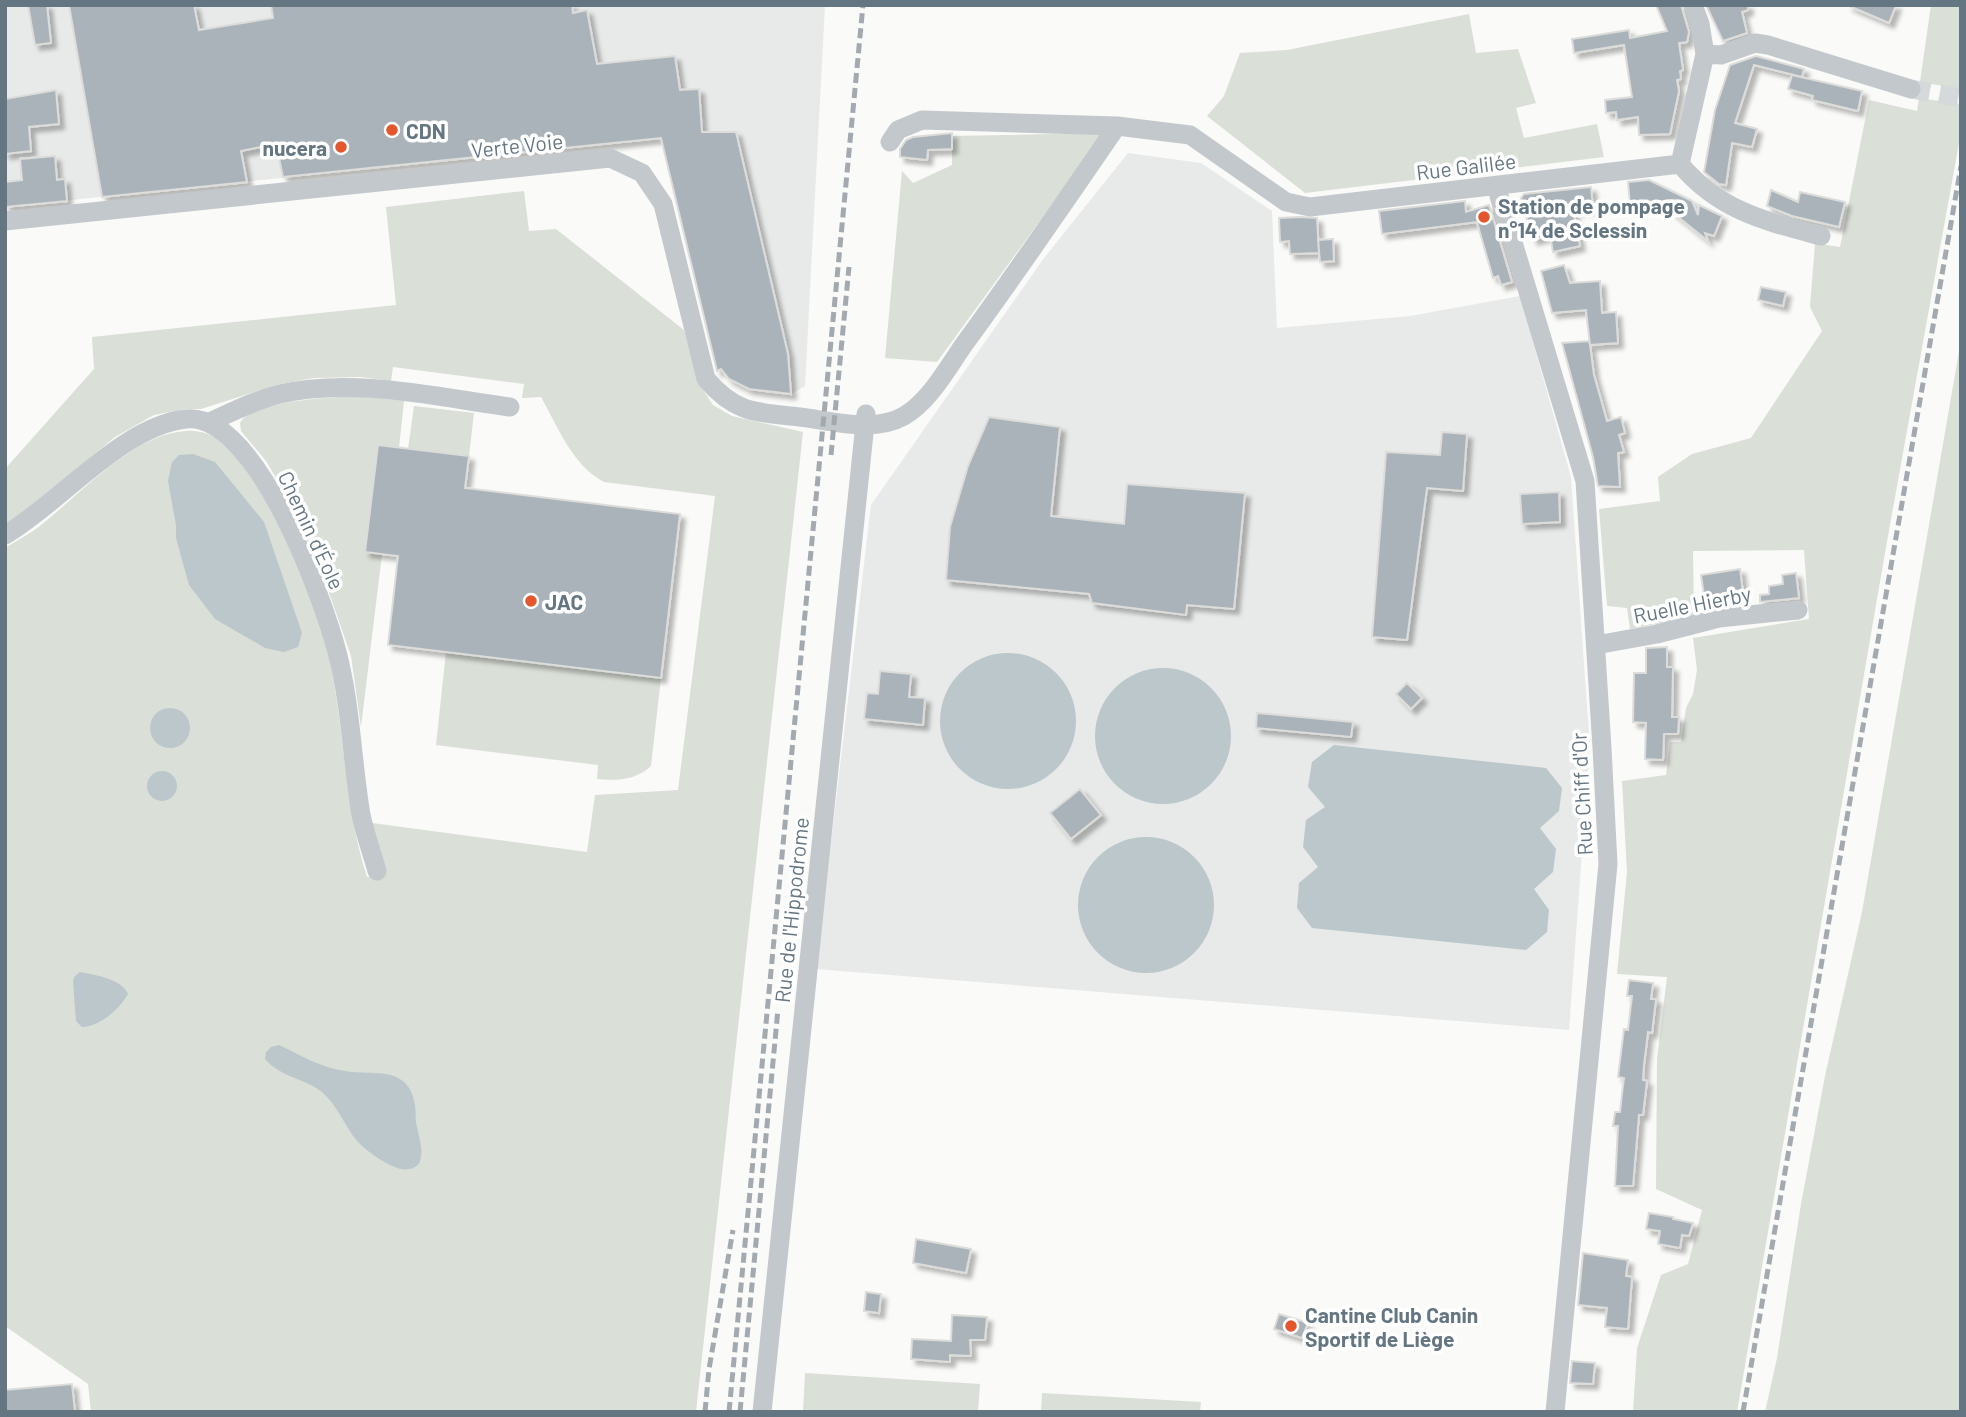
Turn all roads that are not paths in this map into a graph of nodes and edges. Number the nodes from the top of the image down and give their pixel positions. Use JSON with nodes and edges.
{"nodes":[{"id":1,"x":1693,"y":5,"type":"edge"},
{"id":2,"x":1705,"y":54,"type":"junction"},
{"id":3,"x":1911,"y":89,"type":"tunnel mouth"},
{"id":4,"x":1117,"y":126,"type":"junction"},
{"id":5,"x":890,"y":142,"type":"dead end"},
{"id":6,"x":1680,"y":164,"type":"junction"},
{"id":7,"x":1498,"y":185,"type":"junction"},
{"id":8,"x":5,"y":221,"type":"edge"},
{"id":9,"x":1821,"y":236,"type":"dead end"},
{"id":10,"x":510,"y":407,"type":"dead end"},
{"id":11,"x":866,"y":419,"type":"junction"},
{"id":12,"x":210,"y":422,"type":"junction"},
{"id":13,"x":5,"y":535,"type":"edge"},
{"id":14,"x":1798,"y":610,"type":"dead end"},
{"id":15,"x":1596,"y":645,"type":"junction"},
{"id":16,"x":377,"y":871,"type":"dead end"},
{"id":17,"x":762,"y":1412,"type":"edge"},
{"id":18,"x":1555,"y":1412,"type":"edge"}],
"edges":[{"from":1,"to":2,"type":"street"},
{"from":2,"to":3,"type":"street"},
{"from":2,"to":6,"type":"street"},
{"from":4,"to":5,"type":"street","name":"Rue Galilée"},
{"from":4,"to":7,"type":"street","name":"Rue Galilée"},
{"from":4,"to":11,"type":"street"},
{"from":6,"to":7,"type":"street","name":"Rue Galilée"},
{"from":6,"to":9,"type":"street"},
{"from":7,"to":15,"type":"street","name":"Rue Chiff d'Or"},
{"from":8,"to":11,"type":"street","name":"Verte Voie"},
{"from":10,"to":12,"type":"street"},
{"from":11,"to":17,"type":"street","name":"Rue de l'Hippodrome"},
{"from":12,"to":13,"type":"street"},
{"from":12,"to":16,"type":"street","name":"Chemin d'Éole"},
{"from":14,"to":15,"type":"street","name":"Ruelle Hierby"},
{"from":15,"to":18,"type":"street","name":"Rue Chiff d'Or"}]}
